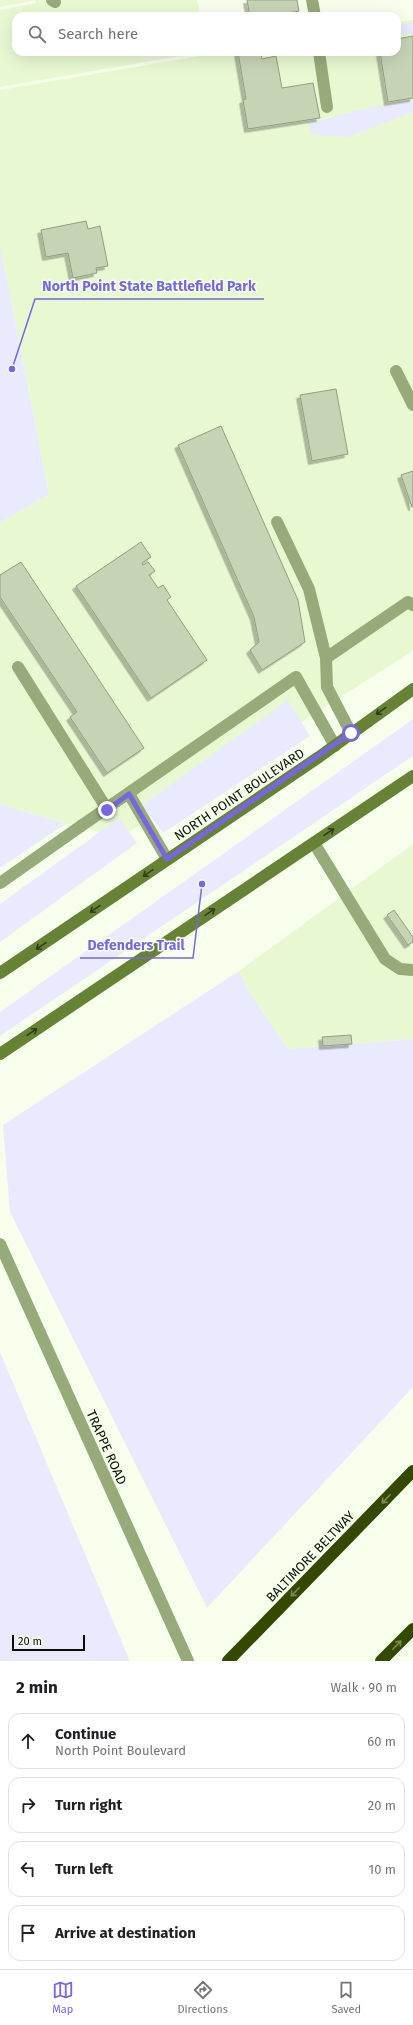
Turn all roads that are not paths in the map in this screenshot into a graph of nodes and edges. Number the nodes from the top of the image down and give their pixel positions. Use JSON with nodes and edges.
{"nodes":[{"id":1,"x":312,"y":0,"type":"edge"},
{"id":2,"x":314,"y":12,"type":"edge"},
{"id":3,"x":321,"y":56,"type":"edge"},
{"id":4,"x":327,"y":107,"type":"dead end"},
{"id":5,"x":396,"y":371,"type":"dead end"},
{"id":6,"x":413,"y":405,"type":"edge"},
{"id":7,"x":277,"y":522,"type":"dead end"},
{"id":8,"x":413,"y":605,"type":"edge"},
{"id":9,"x":326,"y":658,"type":"junction"},
{"id":10,"x":18,"y":667,"type":"dead end"},
{"id":11,"x":413,"y":688,"type":"edge"},
{"id":12,"x":351,"y":733,"type":"junction"},
{"id":13,"x":335,"y":746,"type":"junction"},
{"id":14,"x":413,"y":776,"type":"edge"},
{"id":15,"x":129,"y":794,"type":"junction"},
{"id":16,"x":107,"y":810,"type":"junction"},
{"id":17,"x":314,"y":843,"type":"junction"},
{"id":18,"x":167,"y":859,"type":"junction"},
{"id":19,"x":0,"y":883,"type":"edge"},
{"id":20,"x":413,"y":970,"type":"edge"},
{"id":21,"x":0,"y":973,"type":"edge"},
{"id":22,"x":0,"y":1054,"type":"edge"},
{"id":23,"x":0,"y":1244,"type":"edge"},
{"id":24,"x":413,"y":1471,"type":"edge"},
{"id":25,"x":413,"y":1628,"type":"edge"},
{"id":26,"x":188,"y":1661,"type":"edge"},
{"id":27,"x":228,"y":1661,"type":"edge"},
{"id":28,"x":381,"y":1661,"type":"edge"}],
"edges":[{"from":1,"to":2,"type":"street"},
{"from":3,"to":4,"type":"street"},
{"from":5,"to":6,"type":"street"},
{"from":7,"to":9,"type":"street"},
{"from":8,"to":9,"type":"street"},
{"from":9,"to":12,"type":"street"},
{"from":10,"to":16,"type":"street"},
{"from":11,"to":12,"type":"main road","name":"NORTH POINT BOULEVARD","one_way":true},
{"from":12,"to":13,"type":"main road","name":"NORTH POINT BOULEVARD"},
{"from":13,"to":15,"type":"street"},
{"from":13,"to":18,"type":"main road","name":"NORTH POINT BOULEVARD"},
{"from":17,"to":14,"type":"main road","one_way":true},
{"from":15,"to":16,"type":"street"},
{"from":15,"to":18,"type":"street"},
{"from":16,"to":19,"type":"street"},
{"from":17,"to":20,"type":"street"},
{"from":22,"to":17,"type":"main road","one_way":true},
{"from":18,"to":21,"type":"main road","name":"NORTH POINT BOULEVARD","one_way":true},
{"from":23,"to":26,"type":"street","name":"TRAPPE ROAD"},
{"from":24,"to":27,"type":"highway","name":"BALTIMORE BELTWAY","one_way":true},
{"from":28,"to":25,"type":"highway","one_way":true}]}
